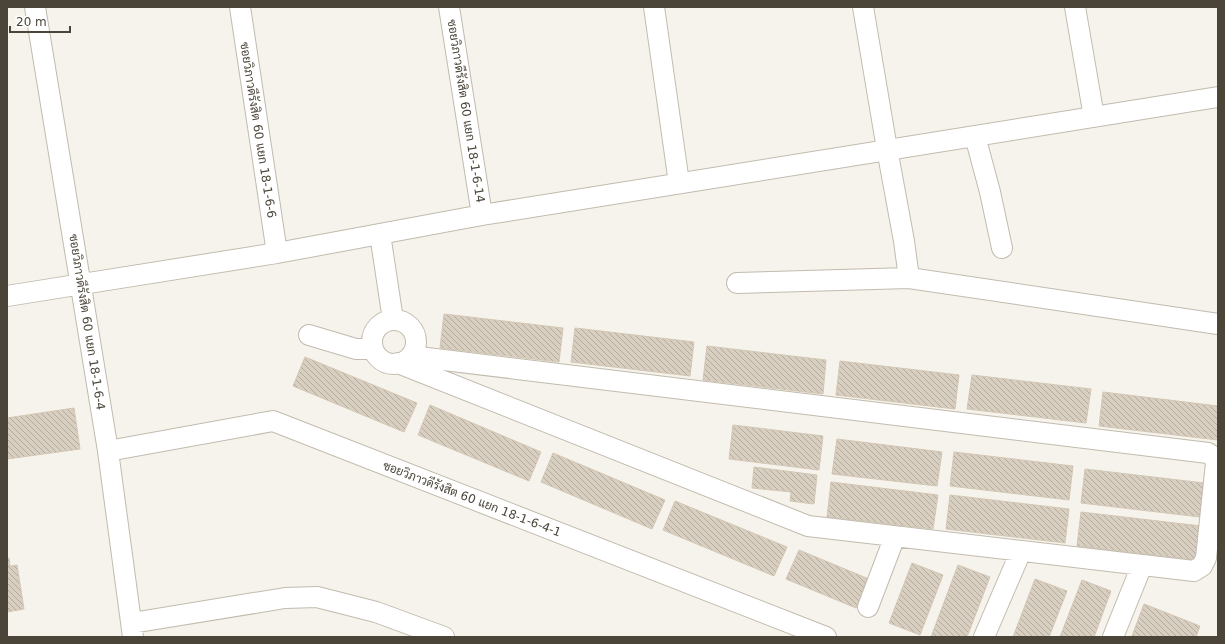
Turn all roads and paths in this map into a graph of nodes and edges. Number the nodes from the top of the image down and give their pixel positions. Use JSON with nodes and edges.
{"nodes":[{"id":1,"x":35,"y":7,"type":"edge"},
{"id":2,"x":240,"y":7,"type":"edge"},
{"id":3,"x":450,"y":7,"type":"edge"},
{"id":4,"x":654,"y":7,"type":"edge"},
{"id":5,"x":863,"y":7,"type":"edge"},
{"id":6,"x":1075,"y":7,"type":"edge"},
{"id":7,"x":1218,"y":97,"type":"edge"},
{"id":8,"x":1094,"y":117,"type":"junction"},
{"id":9,"x":975,"y":136,"type":"junction"},
{"id":10,"x":887,"y":149,"type":"junction"},
{"id":11,"x":679,"y":183,"type":"junction"},
{"id":12,"x":482,"y":215,"type":"junction"},
{"id":13,"x":380,"y":234,"type":"junction"},
{"id":14,"x":1002,"y":248,"type":"dead end"},
{"id":15,"x":277,"y":253,"type":"junction"},
{"id":16,"x":909,"y":278,"type":"junction"},
{"id":17,"x":737,"y":283,"type":"dead end"},
{"id":18,"x":80,"y":284,"type":"junction"},
{"id":19,"x":7,"y":296,"type":"edge"},
{"id":20,"x":393,"y":320,"type":"junction"},
{"id":21,"x":1218,"y":324,"type":"edge"},
{"id":22,"x":308,"y":334,"type":"dead end"},
{"id":23,"x":373,"y":350,"type":"junction"},
{"id":24,"x":405,"y":360,"type":"junction"},
{"id":25,"x":108,"y":451,"type":"junction"},
{"id":26,"x":895,"y":536,"type":"junction"},
{"id":27,"x":1021,"y":551,"type":"junction"},
{"id":28,"x":1142,"y":565,"type":"junction"},
{"id":29,"x":868,"y":607,"type":"dead end"},
{"id":30,"x":132,"y":630,"type":"edge"},
{"id":31,"x":444,"y":637,"type":"edge"},
{"id":32,"x":826,"y":637,"type":"edge"},
{"id":33,"x":984,"y":637,"type":"edge"},
{"id":34,"x":1113,"y":637,"type":"edge"}],
"edges":[{"from":1,"to":18,"type":"street","name":"ซอยวิภาวดีรังสิต 60 แยก 18-1-6-4"},
{"from":2,"to":15,"type":"street","name":"ซอยวิภาวดีรังสิต 60 แยก 18-1-6-6"},
{"from":3,"to":12,"type":"street","name":"ซอยวิภาวดีรังสิต 60 แยก 18-1-6-14"},
{"from":4,"to":11,"type":"street"},
{"from":5,"to":10,"type":"street"},
{"from":6,"to":8,"type":"street"},
{"from":7,"to":8,"type":"street"},
{"from":8,"to":9,"type":"street"},
{"from":9,"to":10,"type":"street"},
{"from":9,"to":14,"type":"street"},
{"from":10,"to":11,"type":"street"},
{"from":10,"to":16,"type":"street"},
{"from":11,"to":12,"type":"street"},
{"from":12,"to":13,"type":"street"},
{"from":13,"to":15,"type":"street"},
{"from":13,"to":20,"type":"street"},
{"from":15,"to":18,"type":"street"},
{"from":16,"to":17,"type":"street"},
{"from":16,"to":21,"type":"street"},
{"from":18,"to":19,"type":"street"},
{"from":18,"to":25,"type":"street","name":"ซอยวิภาวดีรังสิต 60 แยก 18-1-6-4"},
{"from":20,"to":23,"type":"street"},
{"from":20,"to":24,"type":"street"},
{"from":22,"to":23,"type":"street"},
{"from":23,"to":24,"type":"street"},
{"from":24,"to":26,"type":"street"},
{"from":24,"to":28,"type":"street"},
{"from":25,"to":30,"type":"street","name":"ซอยวิภาวดีรังสิต 60 แยก 18-1-6-4"},
{"from":25,"to":32,"type":"street","name":"ซอยวิภาวดีรังสิต 60 แยก 18-1-6-4-1"},
{"from":26,"to":27,"type":"street"},
{"from":26,"to":29,"type":"street"},
{"from":27,"to":28,"type":"street"},
{"from":27,"to":33,"type":"street"},
{"from":28,"to":34,"type":"street"},
{"from":30,"to":31,"type":"street"}]}
